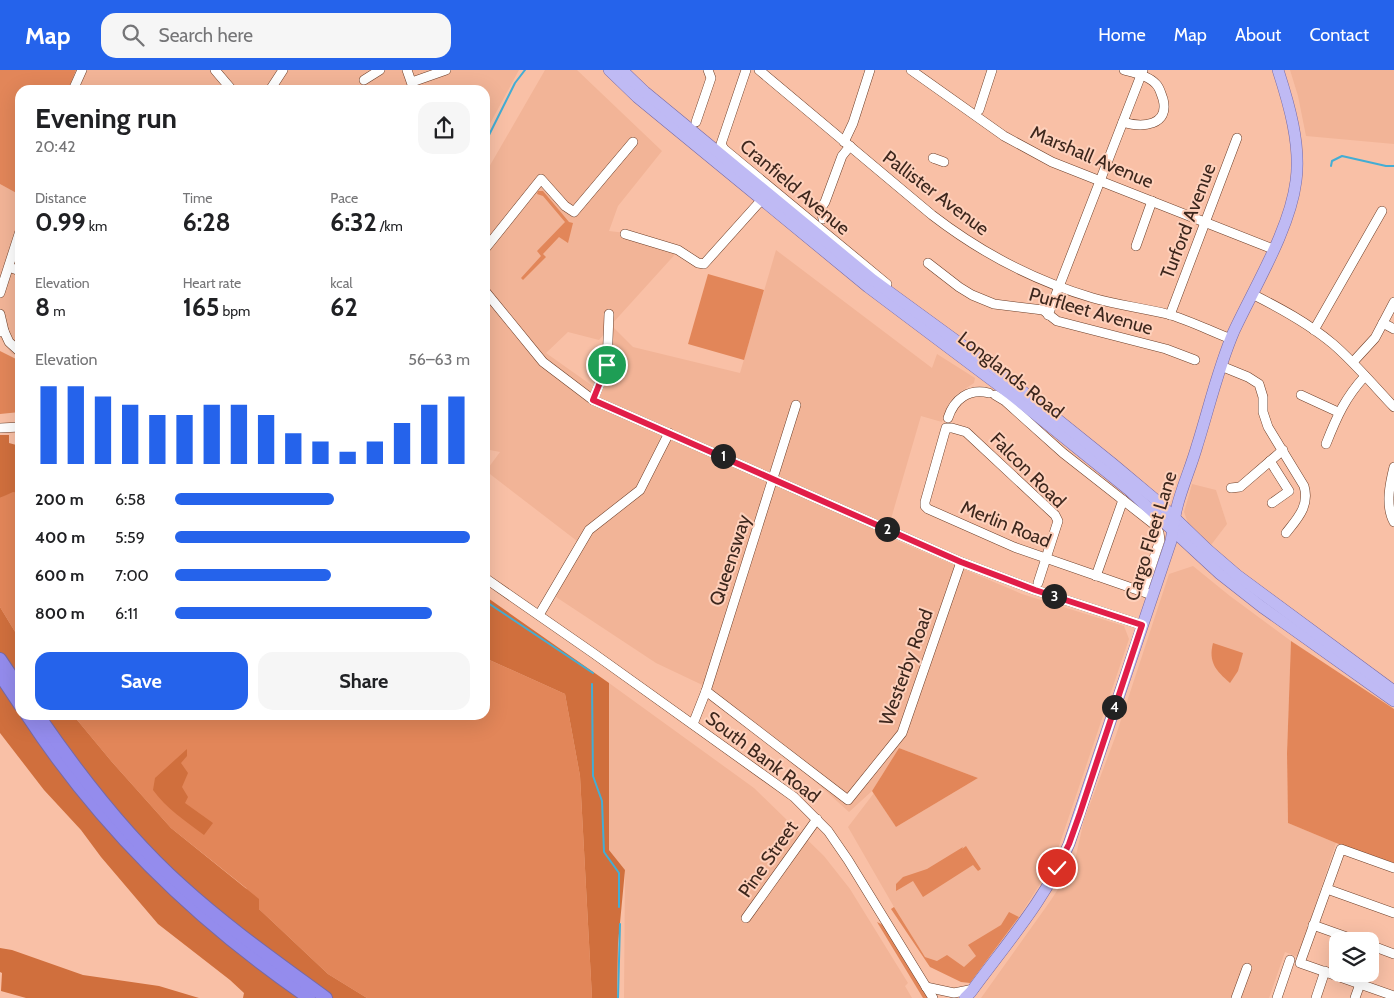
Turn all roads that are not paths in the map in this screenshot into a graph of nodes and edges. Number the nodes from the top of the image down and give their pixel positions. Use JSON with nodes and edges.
{"nodes":[{"id":1,"x":82,"y":70,"type":"edge"},
{"id":2,"x":215,"y":70,"type":"edge"},
{"id":3,"x":283,"y":70,"type":"edge"},
{"id":4,"x":380,"y":70,"type":"edge"},
{"id":5,"x":407,"y":70,"type":"edge"},
{"id":6,"x":446,"y":70,"type":"edge"},
{"id":7,"x":614,"y":70,"type":"edge"},
{"id":8,"x":708,"y":70,"type":"edge"},
{"id":9,"x":746,"y":70,"type":"edge"},
{"id":10,"x":759,"y":70,"type":"edge"},
{"id":11,"x":870,"y":70,"type":"edge"},
{"id":12,"x":911,"y":70,"type":"edge"},
{"id":13,"x":992,"y":70,"type":"edge"},
{"id":14,"x":1124,"y":70,"type":"edge"},
{"id":15,"x":1278,"y":70,"type":"edge"},
{"id":16,"x":1142,"y":73,"type":"edge"},
{"id":17,"x":364,"y":80,"type":"dead end"},
{"id":18,"x":75,"y":85,"type":"edge"},
{"id":19,"x":228,"y":85,"type":"edge"},
{"id":20,"x":273,"y":85,"type":"edge"},
{"id":21,"x":413,"y":85,"type":"edge"},
{"id":22,"x":415,"y":85,"type":"edge"},
{"id":23,"x":979,"y":110,"type":"dead end"},
{"id":24,"x":696,"y":122,"type":"dead end"},
{"id":25,"x":1124,"y":122,"type":"junction"},
{"id":26,"x":1237,"y":138,"type":"dead end"},
{"id":27,"x":633,"y":142,"type":"dead end"},
{"id":28,"x":847,"y":144,"type":"junction"},
{"id":29,"x":933,"y":158,"type":"dead end"},
{"id":30,"x":944,"y":162,"type":"dead end"},
{"id":31,"x":1100,"y":180,"type":"junction"},
{"id":32,"x":765,"y":196,"type":"junction"},
{"id":33,"x":1152,"y":202,"type":"junction"},
{"id":34,"x":821,"y":208,"type":"junction"},
{"id":35,"x":811,"y":211,"type":"dead end"},
{"id":36,"x":1382,"y":211,"type":"dead end"},
{"id":37,"x":823,"y":219,"type":"dead end"},
{"id":38,"x":1205,"y":222,"type":"junction"},
{"id":39,"x":625,"y":234,"type":"dead end"},
{"id":40,"x":490,"y":243,"type":"edge"},
{"id":41,"x":15,"y":246,"type":"edge"},
{"id":42,"x":1136,"y":246,"type":"dead end"},
{"id":43,"x":1273,"y":249,"type":"junction"},
{"id":44,"x":928,"y":263,"type":"dead end"},
{"id":45,"x":8,"y":267,"type":"junction"},
{"id":46,"x":15,"y":269,"type":"edge"},
{"id":47,"x":887,"y":284,"type":"dead end"},
{"id":48,"x":1059,"y":286,"type":"junction"},
{"id":49,"x":0,"y":293,"type":"edge"},
{"id":50,"x":1252,"y":294,"type":"junction"},
{"id":51,"x":490,"y":297,"type":"edge"},
{"id":52,"x":1394,"y":302,"type":"edge"},
{"id":53,"x":0,"y":314,"type":"edge"},
{"id":54,"x":609,"y":314,"type":"dead end"},
{"id":55,"x":1048,"y":315,"type":"junction"},
{"id":56,"x":1170,"y":315,"type":"junction"},
{"id":57,"x":1383,"y":323,"type":"junction"},
{"id":58,"x":1394,"y":329,"type":"edge"},
{"id":59,"x":1314,"y":330,"type":"junction"},
{"id":60,"x":2,"y":332,"type":"edge"},
{"id":61,"x":1231,"y":339,"type":"junction"},
{"id":62,"x":15,"y":347,"type":"edge"},
{"id":63,"x":1176,"y":353,"type":"junction"},
{"id":64,"x":1196,"y":360,"type":"dead end"},
{"id":65,"x":1353,"y":362,"type":"junction"},
{"id":66,"x":1173,"y":363,"type":"dead end"},
{"id":67,"x":1221,"y":366,"type":"junction"},
{"id":68,"x":989,"y":376,"type":"junction"},
{"id":69,"x":1365,"y":376,"type":"junction"},
{"id":70,"x":975,"y":392,"type":"junction"},
{"id":71,"x":593,"y":400,"type":"junction"},
{"id":72,"x":1304,"y":401,"type":"dead end"},
{"id":73,"x":796,"y":405,"type":"dead end"},
{"id":74,"x":1394,"y":407,"type":"edge"},
{"id":75,"x":1338,"y":412,"type":"junction"},
{"id":76,"x":948,"y":418,"type":"dead end"},
{"id":77,"x":946,"y":428,"type":"joint"},
{"id":78,"x":669,"y":433,"type":"junction"},
{"id":79,"x":1326,"y":444,"type":"dead end"},
{"id":80,"x":1283,"y":450,"type":"junction"},
{"id":81,"x":1270,"y":461,"type":"junction"},
{"id":82,"x":1394,"y":467,"type":"edge"},
{"id":83,"x":773,"y":478,"type":"junction"},
{"id":84,"x":1231,"y":488,"type":"dead end"},
{"id":85,"x":1123,"y":500,"type":"junction"},
{"id":86,"x":1272,"y":502,"type":"dead end"},
{"id":87,"x":1175,"y":518,"type":"junction"},
{"id":88,"x":1295,"y":521,"type":"junction"},
{"id":89,"x":1394,"y":522,"type":"edge"},
{"id":90,"x":1303,"y":528,"type":"dead end"},
{"id":91,"x":1172,"y":530,"type":"junction"},
{"id":92,"x":1286,"y":533,"type":"dead end"},
{"id":93,"x":1046,"y":559,"type":"junction"},
{"id":94,"x":961,"y":562,"type":"junction"},
{"id":95,"x":1096,"y":576,"type":"junction"},
{"id":96,"x":490,"y":581,"type":"edge"},
{"id":97,"x":1038,"y":583,"type":"dead end"},
{"id":98,"x":1148,"y":593,"type":"junction"},
{"id":99,"x":539,"y":615,"type":"junction"},
{"id":100,"x":1142,"y":625,"type":"junction"},
{"id":101,"x":0,"y":659,"type":"edge"},
{"id":102,"x":0,"y":674,"type":"edge"},
{"id":103,"x":15,"y":682,"type":"edge"},
{"id":104,"x":706,"y":691,"type":"junction"},
{"id":105,"x":1394,"y":691,"type":"edge"},
{"id":106,"x":15,"y":697,"type":"edge"},
{"id":107,"x":1394,"y":702,"type":"edge"},
{"id":108,"x":31,"y":720,"type":"edge"},
{"id":109,"x":42,"y":720,"type":"edge"},
{"id":110,"x":693,"y":724,"type":"junction"},
{"id":111,"x":817,"y":819,"type":"junction"},
{"id":112,"x":1394,"y":868,"type":"edge"},
{"id":113,"x":1327,"y":889,"type":"junction"},
{"id":114,"x":1394,"y":913,"type":"edge"},
{"id":115,"x":746,"y":918,"type":"dead end"},
{"id":116,"x":1313,"y":925,"type":"junction"},
{"id":117,"x":1333,"y":932,"type":"edge"},
{"id":118,"x":1379,"y":948,"type":"edge"},
{"id":119,"x":1394,"y":954,"type":"edge"},
{"id":120,"x":1290,"y":960,"type":"dead end"},
{"id":121,"x":1247,"y":968,"type":"dead end"},
{"id":122,"x":1325,"y":971,"type":"junction"},
{"id":123,"x":1360,"y":984,"type":"junction"},
{"id":124,"x":926,"y":987,"type":"junction"},
{"id":125,"x":970,"y":994,"type":"edge"},
{"id":126,"x":1394,"y":996,"type":"edge"},
{"id":127,"x":309,"y":998,"type":"edge"},
{"id":128,"x":326,"y":998,"type":"edge"},
{"id":129,"x":933,"y":998,"type":"edge"},
{"id":130,"x":1236,"y":998,"type":"edge"},
{"id":131,"x":1277,"y":998,"type":"edge"},
{"id":132,"x":1316,"y":998,"type":"edge"},
{"id":133,"x":1355,"y":998,"type":"edge"}],
"edges":[{"from":1,"to":18,"type":"street"},
{"from":2,"to":19,"type":"street"},
{"from":3,"to":20,"type":"street"},
{"from":4,"to":17,"type":"street"},
{"from":5,"to":21,"type":"street"},
{"from":6,"to":22,"type":"street"},
{"from":7,"to":32,"type":"main road","name":"Longlands Road"},
{"from":8,"to":24,"type":"street"},
{"from":9,"to":47,"type":"street","name":"Cranfield Avenue"},
{"from":10,"to":28,"type":"street","name":"Pallister Avenue"},
{"from":11,"to":28,"type":"street"},
{"from":12,"to":31,"type":"street","name":"Marshall Avenue"},
{"from":13,"to":23,"type":"street"},
{"from":14,"to":16,"type":"street"},
{"from":15,"to":43,"type":"main road","name":"Cargo Fleet Lane"},
{"from":16,"to":25,"type":"street"},
{"from":16,"to":25,"type":"street"},
{"from":25,"to":31,"type":"street"},
{"from":26,"to":38,"type":"street","name":"Turford Avenue"},
{"from":27,"to":40,"type":"street"},
{"from":28,"to":34,"type":"street"},
{"from":28,"to":48,"type":"street","name":"Pallister Avenue"},
{"from":29,"to":30,"type":"street"},
{"from":31,"to":33,"type":"street","name":"Marshall Avenue"},
{"from":31,"to":48,"type":"street"},
{"from":32,"to":39,"type":"street"},
{"from":32,"to":68,"type":"main road","name":"Longlands Road"},
{"from":33,"to":38,"type":"street","name":"Marshall Avenue"},
{"from":33,"to":42,"type":"street"},
{"from":34,"to":35,"type":"street"},
{"from":34,"to":37,"type":"street"},
{"from":36,"to":59,"type":"street"},
{"from":38,"to":43,"type":"street","name":"Marshall Avenue"},
{"from":38,"to":56,"type":"street","name":"Turford Avenue"},
{"from":41,"to":45,"type":"street"},
{"from":43,"to":50,"type":"main road","name":"Cargo Fleet Lane"},
{"from":44,"to":55,"type":"street","name":"Purfleet Avenue"},
{"from":45,"to":46,"type":"street"},
{"from":45,"to":49,"type":"street"},
{"from":48,"to":55,"type":"street"},
{"from":48,"to":56,"type":"street","name":"Pallister Avenue"},
{"from":50,"to":59,"type":"street"},
{"from":50,"to":61,"type":"main road","name":"Cargo Fleet Lane"},
{"from":51,"to":71,"type":"street"},
{"from":52,"to":57,"type":"street"},
{"from":53,"to":60,"type":"street"},
{"from":54,"to":71,"type":"street"},
{"from":55,"to":63,"type":"street","name":"Purfleet Avenue"},
{"from":56,"to":61,"type":"street","name":"Pallister Avenue"},
{"from":57,"to":58,"type":"street"},
{"from":57,"to":65,"type":"street"},
{"from":59,"to":65,"type":"street"},
{"from":60,"to":62,"type":"street"},
{"from":61,"to":67,"type":"main road","name":"Cargo Fleet Lane"},
{"from":63,"to":64,"type":"street","name":"Purfleet Avenue"},
{"from":63,"to":66,"type":"street"},
{"from":65,"to":69,"type":"street"},
{"from":67,"to":80,"type":"street"},
{"from":67,"to":87,"type":"main road","name":"Cargo Fleet Lane"},
{"from":68,"to":70,"type":"street"},
{"from":68,"to":87,"type":"main road","name":"Longlands Road"},
{"from":68,"to":91,"type":"main road","name":"Longlands Road"},
{"from":69,"to":74,"type":"street"},
{"from":69,"to":75,"type":"street"},
{"from":70,"to":76,"type":"street"},
{"from":70,"to":85,"type":"street"},
{"from":71,"to":78,"type":"street"},
{"from":72,"to":75,"type":"street"},
{"from":73,"to":83,"type":"street","name":"Queensway"},
{"from":75,"to":79,"type":"street"},
{"from":77,"to":93,"type":"street","name":"Falcon Road"},
{"from":77,"to":93,"type":"street","name":"Merlin Road"},
{"from":78,"to":83,"type":"street"},
{"from":78,"to":99,"type":"street"},
{"from":80,"to":81,"type":"street"},
{"from":80,"to":88,"type":"street"},
{"from":81,"to":84,"type":"street"},
{"from":81,"to":86,"type":"street"},
{"from":82,"to":89,"type":"street"},
{"from":83,"to":94,"type":"street"},
{"from":83,"to":104,"type":"street","name":"Queensway"},
{"from":85,"to":95,"type":"street"},
{"from":85,"to":98,"type":"street"},
{"from":87,"to":91,"type":"main road","name":"Cargo Fleet Lane"},
{"from":87,"to":105,"type":"main road","name":"Longlands Road"},
{"from":88,"to":90,"type":"street"},
{"from":88,"to":92,"type":"street"},
{"from":91,"to":98,"type":"main road","name":"Cargo Fleet Lane"},
{"from":91,"to":107,"type":"main road","name":"Longlands Road"},
{"from":93,"to":95,"type":"street","name":"Merlin Road"},
{"from":93,"to":97,"type":"street","name":"Falcon Road"},
{"from":94,"to":100,"type":"street"},
{"from":94,"to":104,"type":"street","name":"Westerby Road"},
{"from":95,"to":98,"type":"street","name":"Merlin Road"},
{"from":96,"to":99,"type":"street","name":"South Bank Road"},
{"from":98,"to":100,"type":"main road","name":"Cargo Fleet Lane"},
{"from":99,"to":110,"type":"street","name":"South Bank Road"},
{"from":100,"to":125,"type":"main road","name":"Cargo Fleet Lane"},
{"from":101,"to":103,"type":"highway"},
{"from":102,"to":106,"type":"highway"},
{"from":104,"to":110,"type":"street","name":"Queensway"},
{"from":108,"to":127,"type":"highway"},
{"from":109,"to":128,"type":"highway"},
{"from":110,"to":111,"type":"street","name":"South Bank Road"},
{"from":111,"to":115,"type":"street","name":"Pine Street"},
{"from":111,"to":124,"type":"street","name":"South Bank Road"},
{"from":112,"to":113,"type":"street"},
{"from":113,"to":114,"type":"street"},
{"from":113,"to":116,"type":"street"},
{"from":116,"to":117,"type":"street"},
{"from":116,"to":122,"type":"street"},
{"from":118,"to":119,"type":"street"},
{"from":120,"to":131,"type":"street"},
{"from":121,"to":130,"type":"street"},
{"from":122,"to":123,"type":"street"},
{"from":122,"to":132,"type":"street"},
{"from":123,"to":126,"type":"street"},
{"from":123,"to":133,"type":"street"},
{"from":124,"to":125,"type":"street"},
{"from":124,"to":129,"type":"street","name":"South Bank Road"}]}
